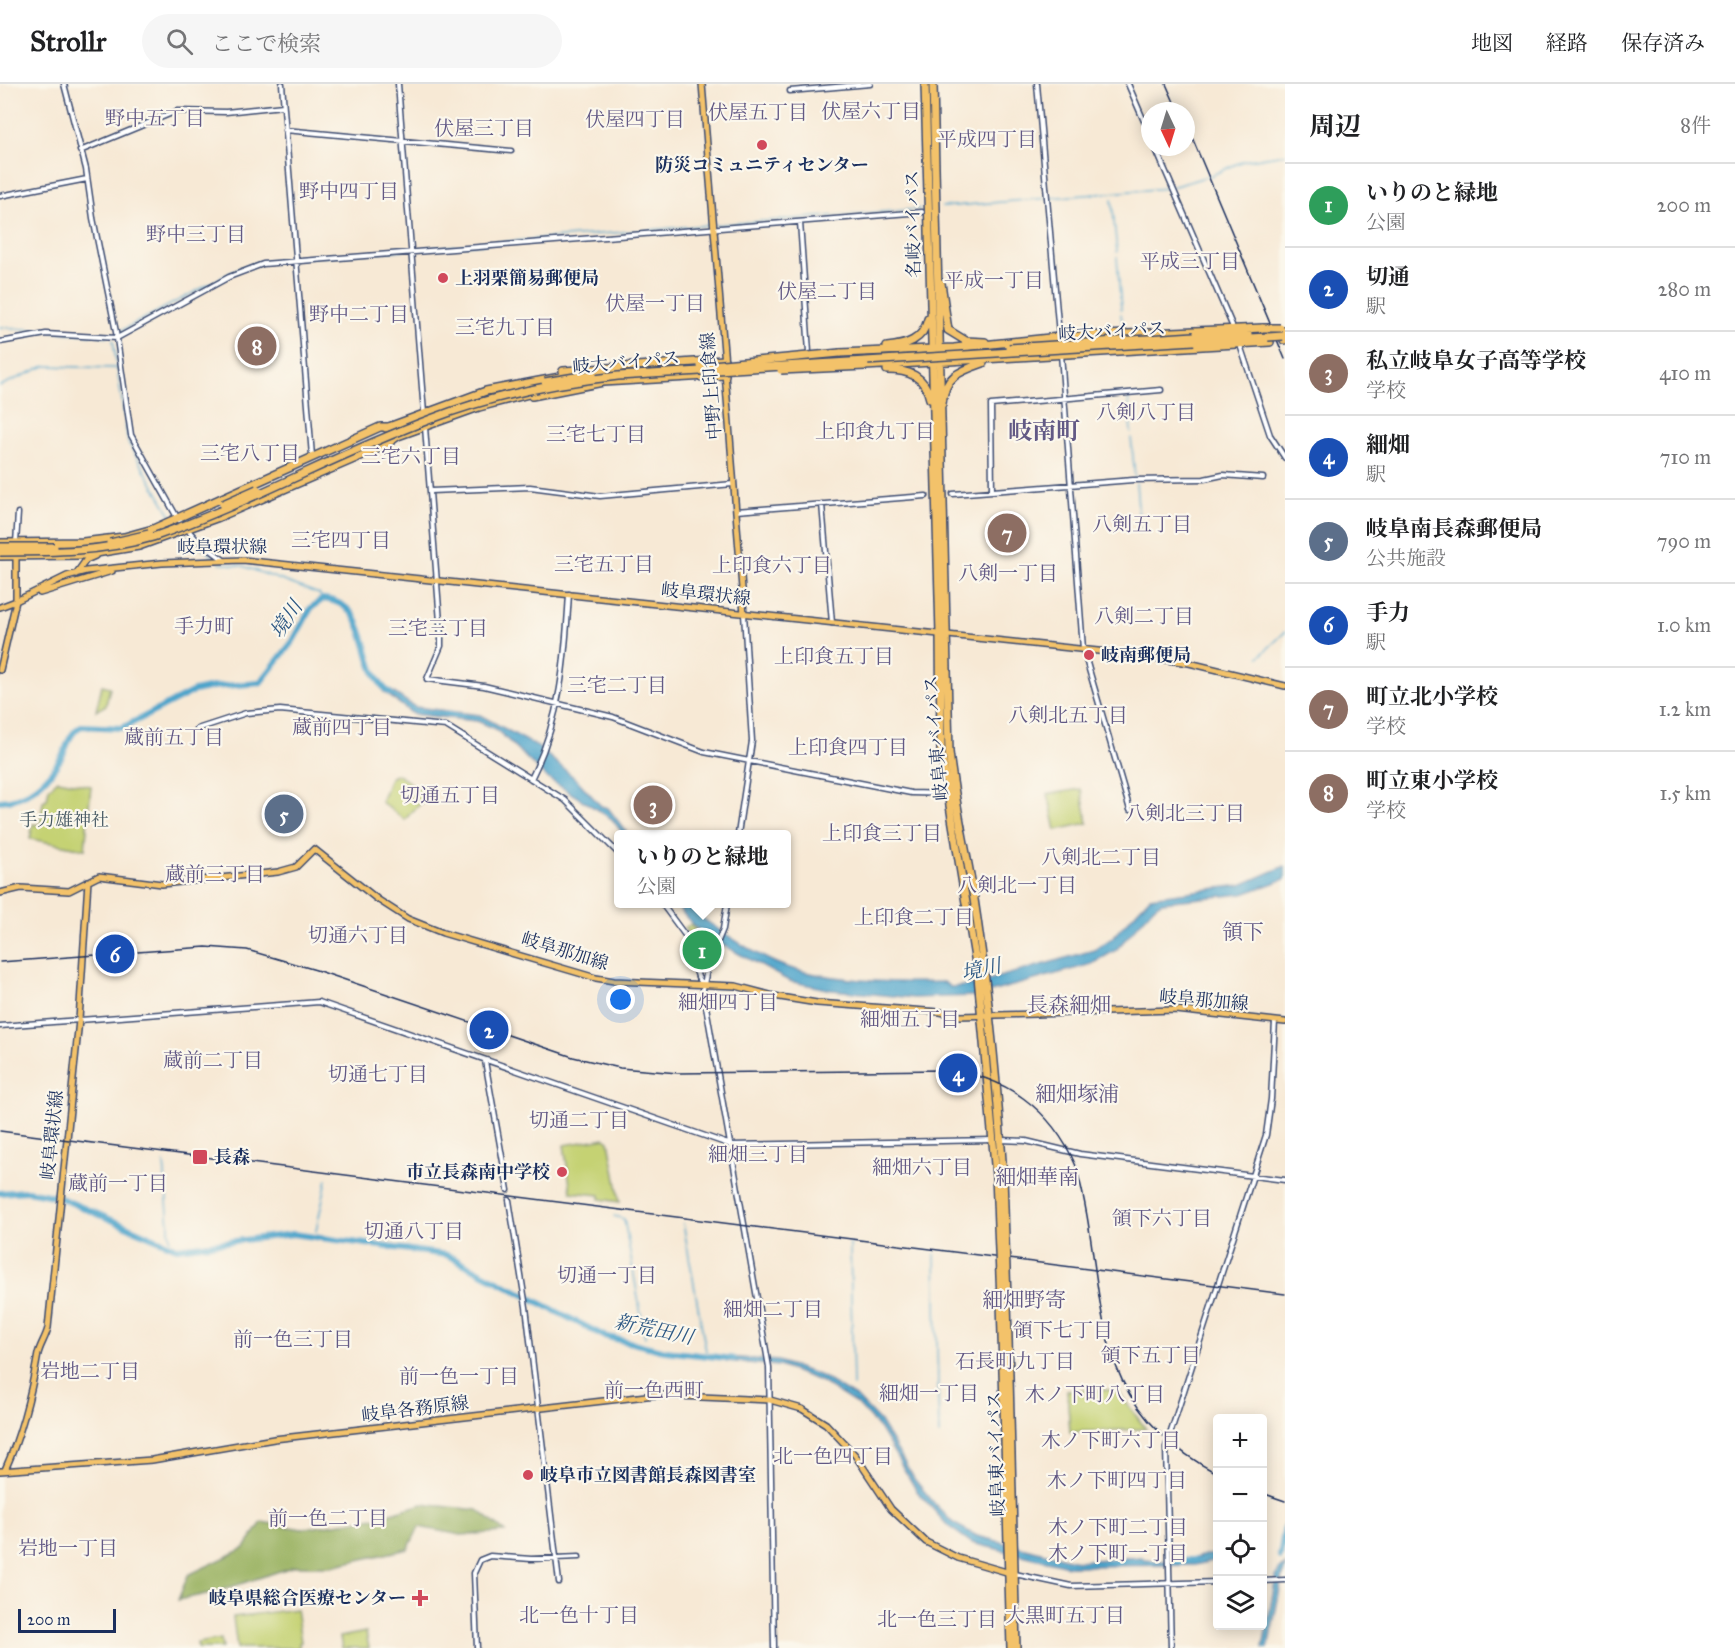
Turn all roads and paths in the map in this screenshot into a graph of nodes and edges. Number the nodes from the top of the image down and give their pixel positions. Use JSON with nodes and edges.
{"nodes":[{"id":1,"x":64,"y":84,"type":"edge"},
{"id":2,"x":282,"y":84,"type":"edge"},
{"id":3,"x":398,"y":84,"type":"edge"},
{"id":4,"x":702,"y":84,"type":"edge"},
{"id":5,"x":870,"y":84,"type":"edge"},
{"id":6,"x":925,"y":84,"type":"edge"},
{"id":7,"x":933,"y":84,"type":"edge"},
{"id":8,"x":1038,"y":84,"type":"edge"},
{"id":9,"x":1128,"y":84,"type":"edge"},
{"id":10,"x":790,"y":91,"type":"dead end"},
{"id":11,"x":283,"y":106,"type":"junction"},
{"id":12,"x":1141,"y":114,"type":"edge"},
{"id":13,"x":285,"y":130,"type":"junction"},
{"id":14,"x":402,"y":141,"type":"junction"},
{"id":15,"x":81,"y":151,"type":"junction"},
{"id":16,"x":511,"y":151,"type":"dead end"},
{"id":17,"x":1159,"y":156,"type":"edge"},
{"id":18,"x":87,"y":179,"type":"junction"},
{"id":19,"x":0,"y":196,"type":"edge"},
{"id":20,"x":922,"y":212,"type":"dead end"},
{"id":21,"x":800,"y":222,"type":"junction"},
{"id":22,"x":712,"y":226,"type":"junction"},
{"id":23,"x":412,"y":252,"type":"junction"},
{"id":24,"x":936,"y":254,"type":"junction"},
{"id":25,"x":296,"y":259,"type":"junction"},
{"id":26,"x":930,"y":295,"type":"junction"},
{"id":27,"x":1232,"y":325,"type":"dead end"},
{"id":28,"x":1283,"y":334,"type":"edge"},
{"id":29,"x":1266,"y":335,"type":"junction"},
{"id":30,"x":1059,"y":336,"type":"junction"},
{"id":31,"x":116,"y":338,"type":"junction"},
{"id":32,"x":1194,"y":339,"type":"junction"},
{"id":33,"x":0,"y":342,"type":"edge"},
{"id":34,"x":1001,"y":343,"type":"junction"},
{"id":35,"x":1241,"y":348,"type":"dead end"},
{"id":36,"x":809,"y":352,"type":"dead end"},
{"id":37,"x":934,"y":352,"type":"junction"},
{"id":38,"x":841,"y":353,"type":"junction"},
{"id":39,"x":1061,"y":356,"type":"junction"},
{"id":40,"x":724,"y":360,"type":"junction"},
{"id":41,"x":994,"y":360,"type":"junction"},
{"id":42,"x":935,"y":363,"type":"junction"},
{"id":43,"x":701,"y":366,"type":"junction"},
{"id":44,"x":866,"y":368,"type":"junction"},
{"id":45,"x":618,"y":372,"type":"junction"},
{"id":46,"x":684,"y":372,"type":"junction"},
{"id":47,"x":726,"y":375,"type":"junction"},
{"id":48,"x":585,"y":380,"type":"junction"},
{"id":49,"x":1161,"y":390,"type":"dead end"},
{"id":50,"x":1064,"y":398,"type":"junction"},
{"id":51,"x":451,"y":402,"type":"junction"},
{"id":52,"x":459,"y":414,"type":"junction"},
{"id":53,"x":425,"y":418,"type":"junction"},
{"id":54,"x":936,"y":425,"type":"junction"},
{"id":55,"x":387,"y":427,"type":"junction"},
{"id":56,"x":398,"y":436,"type":"junction"},
{"id":57,"x":312,"y":457,"type":"junction"},
{"id":58,"x":1285,"y":458,"type":"edge"},
{"id":59,"x":1263,"y":478,"type":"dead end"},
{"id":60,"x":733,"y":484,"type":"junction"},
{"id":61,"x":1071,"y":485,"type":"junction"},
{"id":62,"x":431,"y":491,"type":"junction"},
{"id":63,"x":992,"y":491,"type":"junction"},
{"id":64,"x":952,"y":494,"type":"tunnel mouth"},
{"id":65,"x":926,"y":496,"type":"tunnel mouth"},
{"id":66,"x":235,"y":499,"type":"junction"},
{"id":67,"x":822,"y":504,"type":"junction"},
{"id":68,"x":736,"y":511,"type":"junction"},
{"id":69,"x":18,"y":513,"type":"dead end"},
{"id":70,"x":216,"y":515,"type":"junction"},
{"id":71,"x":182,"y":525,"type":"junction"},
{"id":72,"x":169,"y":530,"type":"junction"},
{"id":73,"x":16,"y":543,"type":"junction"},
{"id":74,"x":0,"y":545,"type":"edge"},
{"id":75,"x":105,"y":553,"type":"junction"},
{"id":76,"x":0,"y":554,"type":"edge"},
{"id":77,"x":16,"y":556,"type":"junction"},
{"id":78,"x":220,"y":560,"type":"junction"},
{"id":79,"x":122,"y":567,"type":"junction"},
{"id":80,"x":77,"y":573,"type":"junction"},
{"id":81,"x":438,"y":580,"type":"junction"},
{"id":82,"x":67,"y":584,"type":"junction"},
{"id":83,"x":568,"y":594,"type":"junction"},
{"id":84,"x":16,"y":601,"type":"junction"},
{"id":85,"x":0,"y":607,"type":"edge"},
{"id":86,"x":744,"y":614,"type":"junction"},
{"id":87,"x":832,"y":623,"type":"junction"},
{"id":88,"x":943,"y":634,"type":"junction"},
{"id":89,"x":1083,"y":649,"type":"junction"},
{"id":90,"x":0,"y":670,"type":"edge"},
{"id":91,"x":1285,"y":686,"type":"edge"},
{"id":92,"x":557,"y":703,"type":"junction"},
{"id":93,"x":197,"y":729,"type":"dead end"},
{"id":94,"x":748,"y":759,"type":"junction"},
{"id":95,"x":531,"y":779,"type":"junction"},
{"id":96,"x":950,"y":794,"type":"junction"},
{"id":97,"x":1130,"y":810,"type":"dead end"},
{"id":98,"x":739,"y":830,"type":"edge"},
{"id":99,"x":614,"y":849,"type":"edge"},
{"id":100,"x":88,"y":882,"type":"junction"},
{"id":101,"x":0,"y":893,"type":"edge"},
{"id":102,"x":666,"y":908,"type":"edge"},
{"id":103,"x":726,"y":908,"type":"edge"},
{"id":104,"x":703,"y":983,"type":"junction"},
{"id":105,"x":986,"y":1017,"type":"junction"},
{"id":106,"x":79,"y":1020,"type":"junction"},
{"id":107,"x":1275,"y":1021,"type":"junction"},
{"id":108,"x":1285,"y":1022,"type":"edge"},
{"id":109,"x":0,"y":1026,"type":"edge"},
{"id":110,"x":485,"y":1060,"type":"junction"},
{"id":111,"x":997,"y":1140,"type":"junction"},
{"id":112,"x":731,"y":1146,"type":"junction"},
{"id":113,"x":1254,"y":1177,"type":"junction"},
{"id":114,"x":1285,"y":1180,"type":"edge"},
{"id":115,"x":508,"y":1190,"type":"dead end"},
{"id":116,"x":509,"y":1200,"type":"dead end"},
{"id":117,"x":770,"y":1400,"type":"junction"},
{"id":118,"x":539,"y":1409,"type":"junction"},
{"id":119,"x":3,"y":1470,"type":"edge"},
{"id":120,"x":558,"y":1557,"type":"junction"},
{"id":121,"x":579,"y":1557,"type":"dead end"},
{"id":122,"x":1012,"y":1573,"type":"junction"},
{"id":123,"x":1283,"y":1580,"type":"edge"},
{"id":124,"x":1267,"y":1581,"type":"edge"},
{"id":125,"x":559,"y":1582,"type":"dead end"},
{"id":126,"x":1213,"y":1582,"type":"edge"},
{"id":127,"x":1169,"y":1584,"type":"junction"},
{"id":128,"x":477,"y":1648,"type":"edge"},
{"id":129,"x":774,"y":1648,"type":"edge"},
{"id":130,"x":1009,"y":1648,"type":"edge"},
{"id":131,"x":1018,"y":1648,"type":"edge"},
{"id":132,"x":1171,"y":1648,"type":"edge"}],
"edges":[{"from":1,"to":15,"type":"street"},
{"from":2,"to":11,"type":"street"},
{"from":3,"to":14,"type":"street"},
{"from":4,"to":22,"type":"main road","name":"中野上印食線"},
{"from":5,"to":10,"type":"street"},
{"from":6,"to":26,"type":"highway","name":"名岐バイパス"},
{"from":7,"to":24,"type":"highway","name":"名岐バイパス"},
{"from":8,"to":30,"type":"street"},
{"from":9,"to":12,"type":"street"},
{"from":11,"to":13,"type":"street"},
{"from":11,"to":15,"type":"street"},
{"from":13,"to":14,"type":"street"},
{"from":13,"to":25,"type":"street"},
{"from":14,"to":16,"type":"street"},
{"from":14,"to":23,"type":"street"},
{"from":15,"to":18,"type":"street"},
{"from":17,"to":27,"type":"street"},
{"from":18,"to":19,"type":"street"},
{"from":18,"to":31,"type":"street"},
{"from":20,"to":21,"type":"street"},
{"from":21,"to":22,"type":"street"},
{"from":21,"to":36,"type":"street"},
{"from":22,"to":23,"type":"street"},
{"from":22,"to":40,"type":"main road","name":"中野上印食線"},
{"from":23,"to":25,"type":"street"},
{"from":23,"to":53,"type":"street"},
{"from":24,"to":34,"type":"highway"},
{"from":24,"to":37,"type":"highway","name":"名岐バイパス"},
{"from":25,"to":31,"type":"street"},
{"from":25,"to":57,"type":"street"},
{"from":26,"to":37,"type":"highway","name":"名岐バイパス"},
{"from":26,"to":38,"type":"highway"},
{"from":28,"to":29,"type":"highway","name":"岐大バイパス","bridge":true},
{"from":28,"to":29,"type":"highway"},
{"from":29,"to":30,"type":"highway"},
{"from":29,"to":32,"type":"highway","name":"岐大バイパス"},
{"from":29,"to":39,"type":"highway"},
{"from":30,"to":34,"type":"highway"},
{"from":30,"to":39,"type":"street"},
{"from":31,"to":33,"type":"street"},
{"from":31,"to":71,"type":"street"},
{"from":32,"to":43,"type":"highway","name":"岐大バイパス","bridge":true},
{"from":32,"to":46,"type":"highway","name":"岐大バイパス","bridge":true},
{"from":34,"to":37,"type":"highway"},
{"from":35,"to":58,"type":"street"},
{"from":37,"to":38,"type":"highway"},
{"from":37,"to":42,"type":"highway","name":"名岐バイパス"},
{"from":38,"to":43,"type":"highway","bridge":true},
{"from":39,"to":41,"type":"highway"},
{"from":39,"to":50,"type":"street"},
{"from":40,"to":47,"type":"main road","name":"中野上印食線"},
{"from":40,"to":51,"type":"highway"},
{"from":41,"to":42,"type":"highway"},
{"from":41,"to":54,"type":"highway"},
{"from":42,"to":44,"type":"highway"},
{"from":42,"to":54,"type":"highway","name":"岐阜東バイパス"},
{"from":43,"to":45,"type":"highway","name":"岐大バイパス","bridge":true},
{"from":44,"to":46,"type":"highway","bridge":true},
{"from":44,"to":54,"type":"highway"},
{"from":45,"to":51,"type":"highway","bridge":true},
{"from":45,"to":66,"type":"highway","name":"岐大バイパス","bridge":true},
{"from":46,"to":48,"type":"highway","name":"岐大バイパス","bridge":true},
{"from":47,"to":52,"type":"highway"},
{"from":47,"to":60,"type":"main road","name":"中野上印食線"},
{"from":48,"to":52,"type":"highway","bridge":true},
{"from":48,"to":70,"type":"highway","name":"岐大バイパス","bridge":true},
{"from":49,"to":50,"type":"street"},
{"from":50,"to":61,"type":"street"},
{"from":50,"to":63,"type":"street"},
{"from":51,"to":53,"type":"highway"},
{"from":52,"to":53,"type":"highway"},
{"from":53,"to":55,"type":"highway"},
{"from":53,"to":56,"type":"highway"},
{"from":53,"to":62,"type":"street"},
{"from":54,"to":88,"type":"highway","name":"岐阜東バイパス"},
{"from":55,"to":57,"type":"highway"},
{"from":55,"to":66,"type":"highway","bridge":true},
{"from":56,"to":70,"type":"highway","bridge":true},
{"from":56,"to":70,"type":"highway"},
{"from":57,"to":71,"type":"highway"},
{"from":59,"to":61,"type":"street"},
{"from":60,"to":62,"type":"street"},
{"from":60,"to":68,"type":"main road","name":"中野上印食線"},
{"from":61,"to":63,"type":"street"},
{"from":61,"to":89,"type":"street"},
{"from":62,"to":81,"type":"street"},
{"from":63,"to":64,"type":"street"},
{"from":65,"to":67,"type":"street"},
{"from":66,"to":74,"type":"highway","name":"岐大バイパス","bridge":true},
{"from":67,"to":68,"type":"street"},
{"from":67,"to":87,"type":"street"},
{"from":68,"to":86,"type":"main road","name":"中野上印食線"},
{"from":69,"to":73,"type":"street"},
{"from":70,"to":71,"type":"highway"},
{"from":70,"to":76,"type":"highway","name":"岐大バイパス","bridge":true},
{"from":71,"to":72,"type":"highway"},
{"from":71,"to":72,"type":"highway"},
{"from":71,"to":78,"type":"street"},
{"from":72,"to":73,"type":"highway"},
{"from":72,"to":75,"type":"highway"},
{"from":73,"to":74,"type":"highway"},
{"from":73,"to":77,"type":"street"},
{"from":75,"to":77,"type":"highway"},
{"from":75,"to":80,"type":"main road"},
{"from":76,"to":77,"type":"highway"},
{"from":77,"to":84,"type":"main road"},
{"from":78,"to":79,"type":"main road","name":"岐阜環状線"},
{"from":78,"to":81,"type":"main road","name":"岐阜環状線"},
{"from":79,"to":80,"type":"main road","name":"岐阜環状線"},
{"from":79,"to":82,"type":"main road","name":"岐阜環状線"},
{"from":80,"to":82,"type":"main road"},
{"from":80,"to":84,"type":"main road","name":"岐阜環状線"},
{"from":81,"to":83,"type":"main road","name":"岐阜環状線"},
{"from":81,"to":92,"type":"street"},
{"from":82,"to":84,"type":"main road","name":"岐阜環状線"},
{"from":83,"to":86,"type":"main road","name":"岐阜環状線"},
{"from":83,"to":92,"type":"street"},
{"from":84,"to":85,"type":"main road"},
{"from":84,"to":90,"type":"main road"},
{"from":86,"to":87,"type":"main road","name":"岐阜環状線"},
{"from":86,"to":94,"type":"street"},
{"from":87,"to":88,"type":"main road","name":"岐阜環状線"},
{"from":88,"to":89,"type":"main road","name":"岐阜環状線"},
{"from":88,"to":96,"type":"highway","name":"岐阜東バイパス"},
{"from":89,"to":91,"type":"main road","name":"岐阜環状線"},
{"from":89,"to":97,"type":"street"},
{"from":92,"to":94,"type":"street"},
{"from":92,"to":95,"type":"street"},
{"from":93,"to":95,"type":"street"},
{"from":94,"to":96,"type":"street"},
{"from":94,"to":98,"type":"street"},
{"from":95,"to":99,"type":"street"},
{"from":96,"to":105,"type":"highway","name":"岐阜東バイパス"},
{"from":100,"to":101,"type":"main road"},
{"from":100,"to":104,"type":"main road","name":"岐阜那加線"},
{"from":100,"to":106,"type":"main road","name":"岐阜環状線"},
{"from":102,"to":104,"type":"street"},
{"from":103,"to":104,"type":"street"},
{"from":104,"to":105,"type":"main road","name":"岐阜那加線"},
{"from":104,"to":112,"type":"street"},
{"from":105,"to":107,"type":"main road","name":"岐阜那加線"},
{"from":105,"to":111,"type":"highway","name":"岐阜東バイパス"},
{"from":106,"to":109,"type":"street"},
{"from":106,"to":110,"type":"street"},
{"from":106,"to":119,"type":"main road","name":"岐阜環状線"},
{"from":107,"to":108,"type":"main road","name":"岐阜那加線"},
{"from":107,"to":113,"type":"street"},
{"from":110,"to":112,"type":"street"},
{"from":110,"to":115,"type":"street"},
{"from":111,"to":112,"type":"street"},
{"from":111,"to":113,"type":"street"},
{"from":111,"to":122,"type":"highway","name":"岐阜東バイパス","bridge":true},
{"from":112,"to":117,"type":"street"},
{"from":113,"to":114,"type":"street"},
{"from":113,"to":127,"type":"street"},
{"from":116,"to":118,"type":"street"},
{"from":117,"to":118,"type":"main road","name":"岐阜各務原線"},
{"from":117,"to":122,"type":"main road","name":"岐阜各務原線"},
{"from":117,"to":129,"type":"street"},
{"from":118,"to":119,"type":"main road","name":"岐阜各務原線"},
{"from":118,"to":120,"type":"street"},
{"from":120,"to":121,"type":"street"},
{"from":120,"to":125,"type":"street"},
{"from":120,"to":128,"type":"street"},
{"from":122,"to":127,"type":"street"},
{"from":122,"to":130,"type":"highway","name":"岐阜東バイパス"},
{"from":122,"to":131,"type":"highway","name":"岐阜東バイパス"},
{"from":123,"to":124,"type":"street"},
{"from":126,"to":127,"type":"street"},
{"from":127,"to":132,"type":"street"}]}
